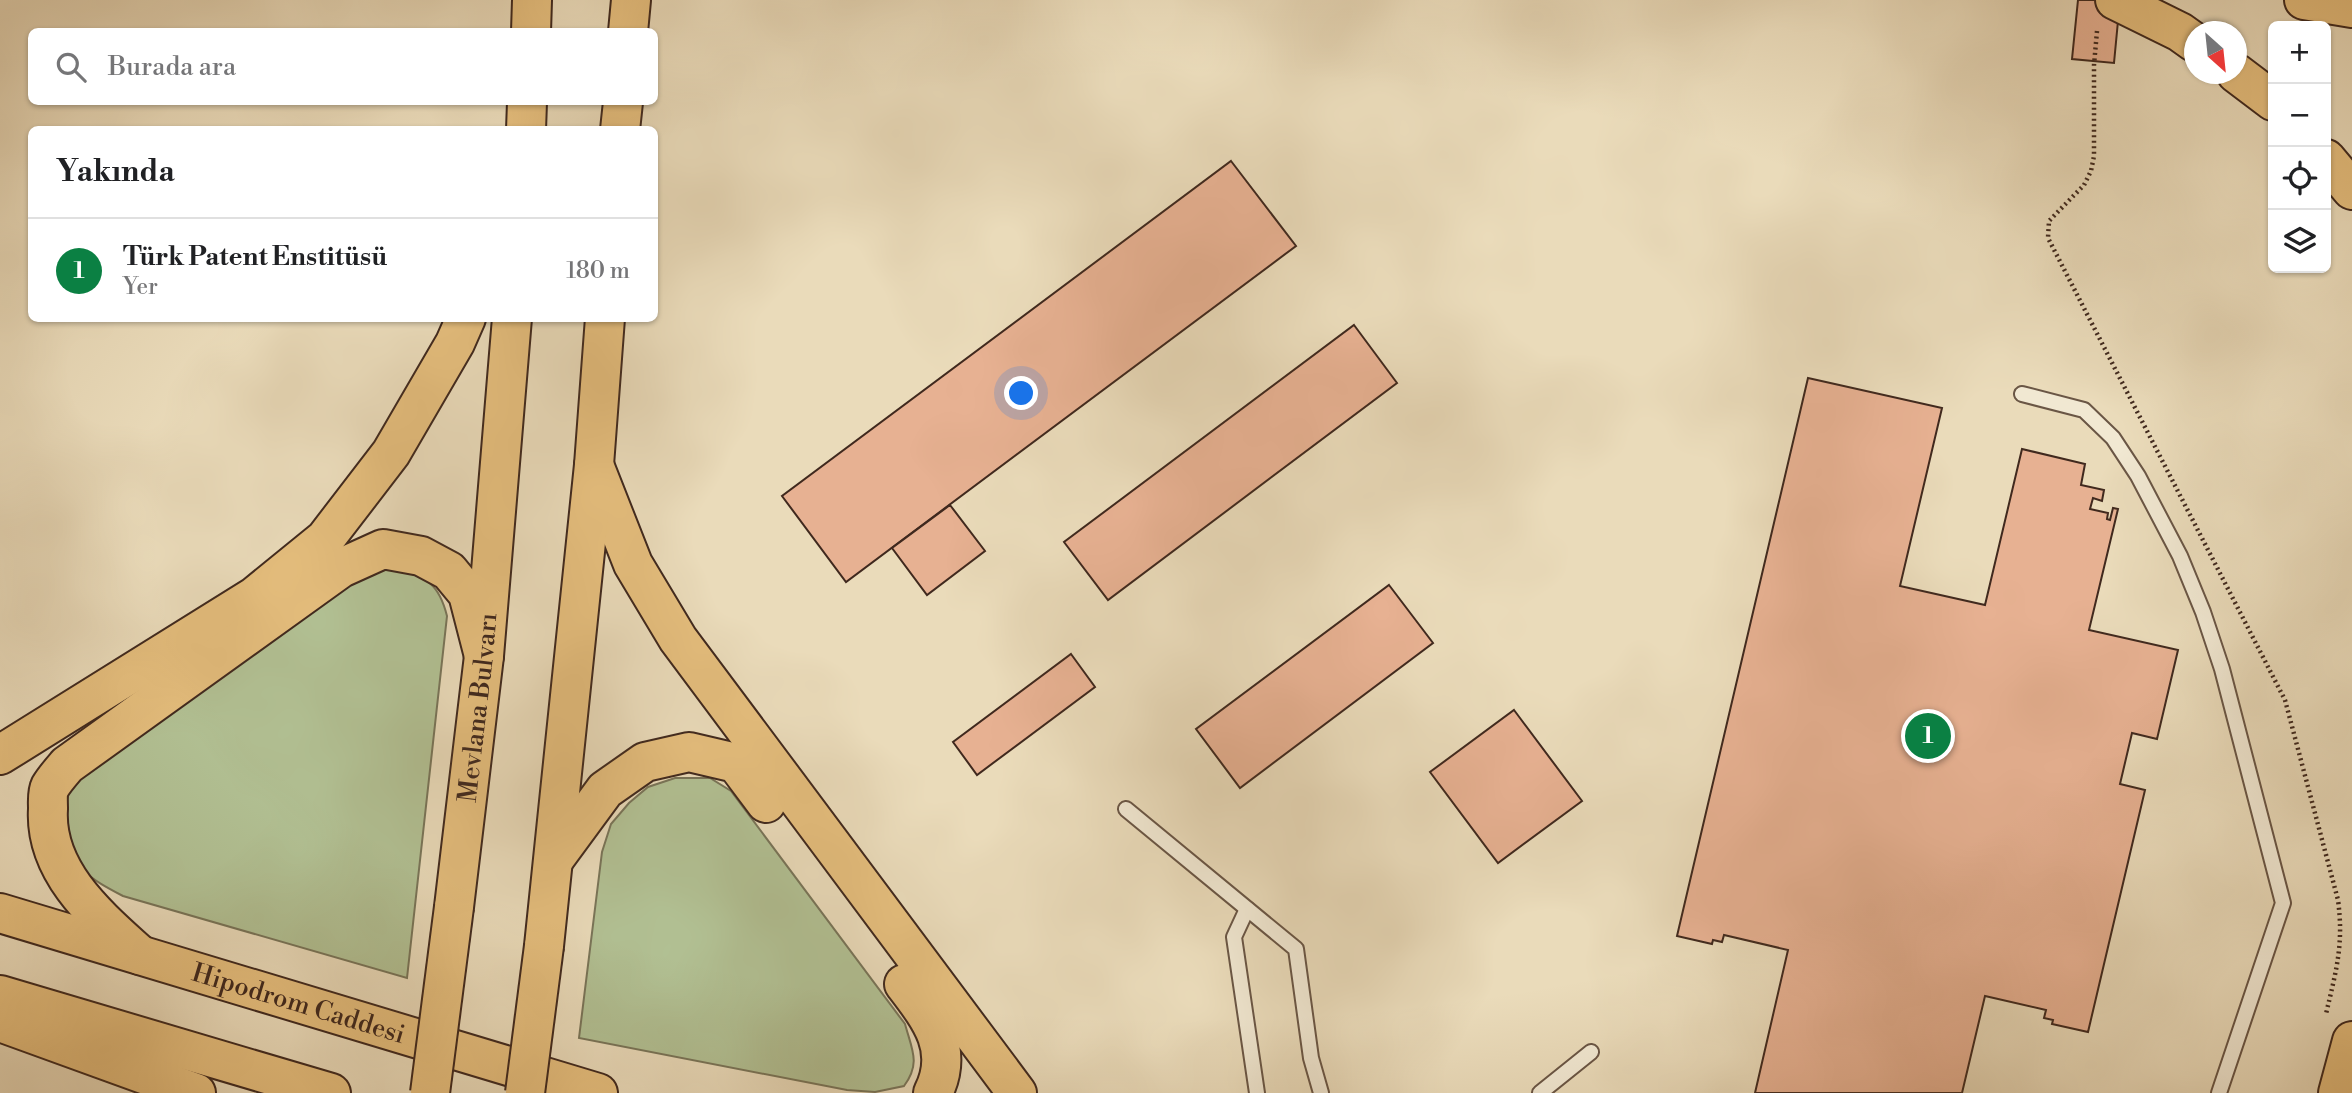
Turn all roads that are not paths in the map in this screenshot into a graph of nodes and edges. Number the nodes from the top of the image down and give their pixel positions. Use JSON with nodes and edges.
{"nodes":[{"id":1,"x":532,"y":0,"type":"edge"},
{"id":2,"x":631,"y":0,"type":"edge"},
{"id":3,"x":2115,"y":0,"type":"edge"},
{"id":4,"x":2304,"y":0,"type":"edge"},
{"id":5,"x":2352,"y":8,"type":"edge"},
{"id":6,"x":531,"y":28,"type":"edge"},
{"id":7,"x":628,"y":28,"type":"edge"},
{"id":8,"x":2184,"y":35,"type":"edge"},
{"id":9,"x":2247,"y":82,"type":"edge"},
{"id":10,"x":2268,"y":97,"type":"edge"},
{"id":11,"x":527,"y":105,"type":"edge"},
{"id":12,"x":623,"y":105,"type":"edge"},
{"id":13,"x":526,"y":126,"type":"edge"},
{"id":14,"x":620,"y":126,"type":"edge"},
{"id":15,"x":2331,"y":165,"type":"edge"},
{"id":16,"x":2352,"y":190,"type":"edge"},
{"id":17,"x":464,"y":322,"type":"edge"},
{"id":18,"x":512,"y":322,"type":"edge"},
{"id":19,"x":605,"y":322,"type":"edge"},
{"id":20,"x":2022,"y":394,"type":"dead end"},
{"id":21,"x":594,"y":465,"type":"junction"},
{"id":22,"x":484,"y":656,"type":"junction"},
{"id":23,"x":0,"y":755,"type":"edge"},
{"id":24,"x":1126,"y":809,"type":"dead end"},
{"id":25,"x":554,"y":859,"type":"junction"},
{"id":26,"x":1247,"y":909,"type":"junction"},
{"id":27,"x":0,"y":913,"type":"edge"},
{"id":28,"x":141,"y":955,"type":"junction"},
{"id":29,"x":0,"y":995,"type":"edge"},
{"id":30,"x":0,"y":1021,"type":"edge"},
{"id":31,"x":2352,"y":1041,"type":"edge"},
{"id":32,"x":1591,"y":1052,"type":"dead end"},
{"id":33,"x":197,"y":1093,"type":"edge"},
{"id":34,"x":331,"y":1093,"type":"edge"},
{"id":35,"x":430,"y":1093,"type":"edge"},
{"id":36,"x":525,"y":1093,"type":"edge"},
{"id":37,"x":598,"y":1093,"type":"edge"},
{"id":38,"x":933,"y":1093,"type":"edge"},
{"id":39,"x":1017,"y":1093,"type":"edge"},
{"id":40,"x":1257,"y":1093,"type":"edge"},
{"id":41,"x":1321,"y":1093,"type":"edge"},
{"id":42,"x":1541,"y":1093,"type":"edge"},
{"id":43,"x":2219,"y":1093,"type":"edge"},
{"id":44,"x":2338,"y":1093,"type":"edge"}],
"edges":[{"from":1,"to":6,"type":"main road"},
{"from":2,"to":7,"type":"main road"},
{"from":3,"to":8,"type":"main road"},
{"from":4,"to":5,"type":"main road"},
{"from":9,"to":10,"type":"main road"},
{"from":11,"to":13,"type":"main road"},
{"from":12,"to":14,"type":"main road"},
{"from":15,"to":16,"type":"main road"},
{"from":17,"to":23,"type":"main road"},
{"from":18,"to":22,"type":"main road","name":"Mevlana Bulvarı"},
{"from":19,"to":21,"type":"main road"},
{"from":20,"to":43,"type":"lane"},
{"from":21,"to":25,"type":"main road"},
{"from":21,"to":39,"type":"main road"},
{"from":22,"to":28,"type":"main road"},
{"from":22,"to":35,"type":"main road","name":"Mevlana Bulvarı","bridge":true},
{"from":24,"to":26,"type":"lane"},
{"from":25,"to":36,"type":"main road","bridge":true},
{"from":25,"to":38,"type":"main road"},
{"from":26,"to":40,"type":"lane"},
{"from":26,"to":41,"type":"lane"},
{"from":27,"to":28,"type":"main road","name":"Hipodrom Caddesi"},
{"from":28,"to":37,"type":"main road","name":"Hipodrom Caddesi"},
{"from":29,"to":34,"type":"main road"},
{"from":30,"to":33,"type":"main road"},
{"from":31,"to":44,"type":"main road"},
{"from":32,"to":42,"type":"lane"}]}
